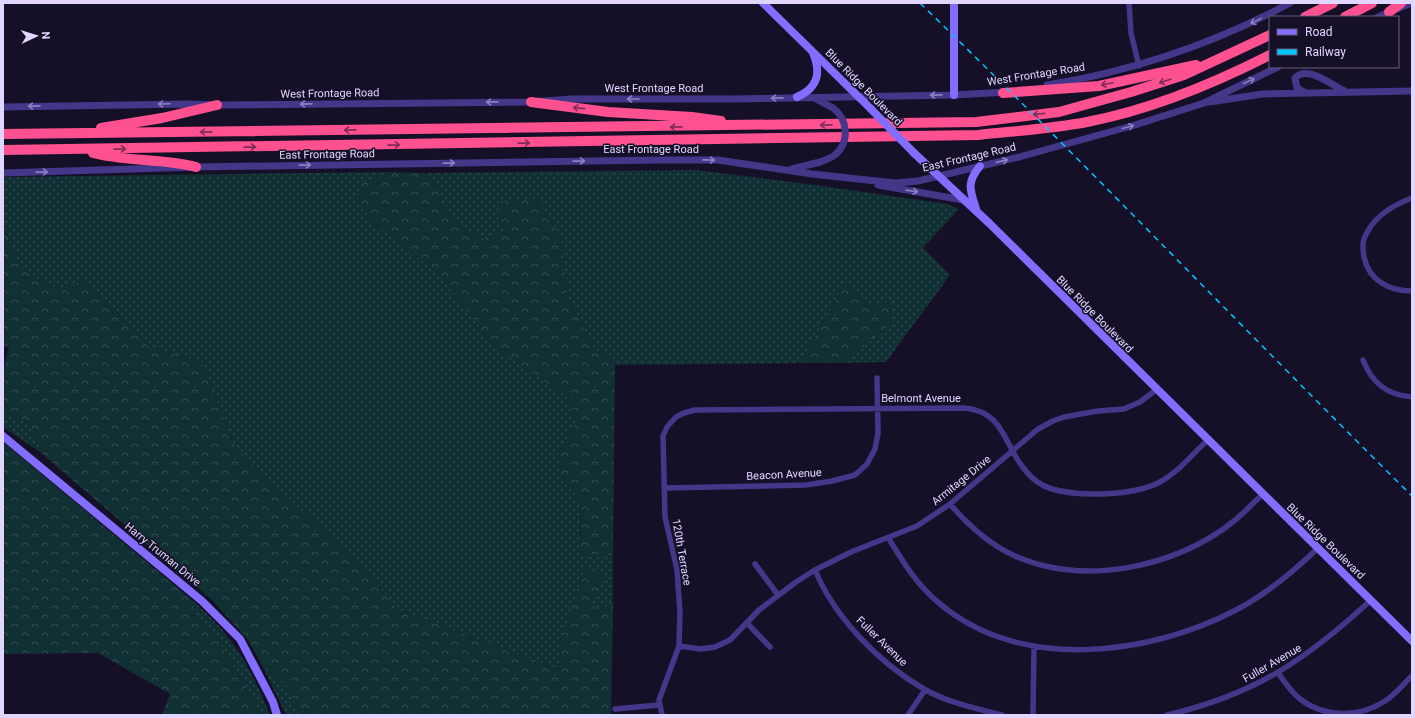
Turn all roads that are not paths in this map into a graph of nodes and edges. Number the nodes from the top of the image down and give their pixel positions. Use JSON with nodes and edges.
{"nodes":[{"id":1,"x":763,"y":3,"type":"edge"},
{"id":2,"x":954,"y":3,"type":"edge"},
{"id":3,"x":1129,"y":3,"type":"edge"},
{"id":4,"x":1290,"y":3,"type":"edge"},
{"id":5,"x":1333,"y":3,"type":"edge"},
{"id":6,"x":1372,"y":3,"type":"edge"},
{"id":7,"x":1401,"y":3,"type":"edge"},
{"id":8,"x":1412,"y":3,"type":"edge"},
{"id":9,"x":1389,"y":12,"type":"junction"},
{"id":10,"x":1307,"y":16,"type":"edge"},
{"id":11,"x":1346,"y":16,"type":"edge"},
{"id":12,"x":1380,"y":16,"type":"edge"},
{"id":13,"x":1269,"y":35,"type":"edge"},
{"id":14,"x":812,"y":51,"type":"junction"},
{"id":15,"x":1269,"y":55,"type":"edge"},
{"id":16,"x":1214,"y":61,"type":"junction"},
{"id":17,"x":1139,"y":66,"type":"junction"},
{"id":18,"x":1276,"y":68,"type":"edge"},
{"id":19,"x":1345,"y":91,"type":"junction"},
{"id":20,"x":1412,"y":91,"type":"edge"},
{"id":21,"x":1003,"y":93,"type":"junction"},
{"id":22,"x":1308,"y":94,"type":"junction"},
{"id":23,"x":954,"y":95,"type":"junction"},
{"id":24,"x":858,"y":96,"type":"junction"},
{"id":25,"x":797,"y":97,"type":"junction"},
{"id":26,"x":811,"y":97,"type":"junction"},
{"id":27,"x":530,"y":102,"type":"junction"},
{"id":28,"x":1204,"y":103,"type":"junction"},
{"id":29,"x":217,"y":105,"type":"junction"},
{"id":30,"x":3,"y":107,"type":"edge"},
{"id":31,"x":757,"y":126,"type":"junction"},
{"id":32,"x":3,"y":134,"type":"edge"},
{"id":33,"x":72,"y":134,"type":"junction"},
{"id":34,"x":3,"y":150,"type":"edge"},
{"id":35,"x":81,"y":150,"type":"junction"},
{"id":36,"x":980,"y":166,"type":"junction"},
{"id":37,"x":196,"y":167,"type":"junction"},
{"id":38,"x":790,"y":170,"type":"junction"},
{"id":39,"x":3,"y":173,"type":"edge"},
{"id":40,"x":937,"y":176,"type":"junction"},
{"id":41,"x":861,"y":178,"type":"junction"},
{"id":42,"x":1412,"y":198,"type":"edge"},
{"id":43,"x":963,"y":200,"type":"junction"},
{"id":44,"x":977,"y":213,"type":"junction"},
{"id":45,"x":1412,"y":291,"type":"edge"},
{"id":46,"x":1363,"y":360,"type":"dead end"},
{"id":47,"x":877,"y":378,"type":"dead end"},
{"id":48,"x":1156,"y":390,"type":"junction"},
{"id":49,"x":1412,"y":397,"type":"edge"},
{"id":50,"x":877,"y":409,"type":"junction"},
{"id":51,"x":700,"y":410,"type":"joint"},
{"id":52,"x":3,"y":436,"type":"edge"},
{"id":53,"x":1208,"y":440,"type":"junction"},
{"id":54,"x":1013,"y":450,"type":"junction"},
{"id":55,"x":664,"y":488,"type":"junction"},
{"id":56,"x":1263,"y":494,"type":"junction"},
{"id":57,"x":950,"y":504,"type":"junction"},
{"id":58,"x":889,"y":539,"type":"junction"},
{"id":59,"x":1318,"y":548,"type":"junction"},
{"id":60,"x":755,"y":564,"type":"dead end"},
{"id":61,"x":815,"y":570,"type":"junction"},
{"id":62,"x":778,"y":594,"type":"junction"},
{"id":63,"x":1371,"y":600,"type":"junction"},
{"id":64,"x":747,"y":623,"type":"junction"},
{"id":65,"x":1412,"y":641,"type":"edge"},
{"id":66,"x":679,"y":646,"type":"junction"},
{"id":67,"x":1034,"y":646,"type":"junction"},
{"id":68,"x":770,"y":647,"type":"dead end"},
{"id":69,"x":1278,"y":673,"type":"junction"},
{"id":70,"x":1412,"y":676,"type":"edge"},
{"id":71,"x":925,"y":690,"type":"junction"},
{"id":72,"x":659,"y":705,"type":"junction"},
{"id":73,"x":615,"y":709,"type":"dead end"},
{"id":74,"x":276,"y":715,"type":"edge"},
{"id":75,"x":662,"y":715,"type":"edge"},
{"id":76,"x":908,"y":715,"type":"edge"},
{"id":77,"x":1002,"y":715,"type":"edge"},
{"id":78,"x":1033,"y":715,"type":"edge"},
{"id":79,"x":1167,"y":715,"type":"edge"}],
"edges":[{"from":1,"to":14,"type":"main road","name":"Blue Ridge Boulevard"},
{"from":2,"to":23,"type":"main road"},
{"from":3,"to":17,"type":"street"},
{"from":4,"to":17,"type":"street","name":"West Frontage Road","one_way":true},
{"from":5,"to":10,"type":"highway"},
{"from":6,"to":11,"type":"highway"},
{"from":7,"to":9,"type":"highway"},
{"from":8,"to":9,"type":"street"},
{"from":9,"to":12,"type":"street"},
{"from":13,"to":16,"type":"highway"},
{"from":14,"to":24,"type":"main road","name":"Blue Ridge Boulevard"},
{"from":14,"to":25,"type":"main road"},
{"from":35,"to":15,"type":"highway","one_way":true},
{"from":16,"to":21,"type":"highway","one_way":true},
{"from":16,"to":31,"type":"highway","one_way":true},
{"from":17,"to":21,"type":"street","name":"West Frontage Road"},
{"from":28,"to":18,"type":"street","name":"East Frontage Road","one_way":true},
{"from":19,"to":20,"type":"street"},
{"from":19,"to":22,"type":"street"},
{"from":19,"to":22,"type":"street"},
{"from":21,"to":23,"type":"street","name":"West Frontage Road"},
{"from":22,"to":28,"type":"street"},
{"from":23,"to":24,"type":"street","name":"West Frontage Road","one_way":true},
{"from":24,"to":26,"type":"street","name":"West Frontage Road"},
{"from":24,"to":40,"type":"main road","name":"Blue Ridge Boulevard","bridge":true},
{"from":25,"to":26,"type":"street","name":"West Frontage Road"},
{"from":25,"to":27,"type":"street","name":"West Frontage Road","one_way":true},
{"from":26,"to":38,"type":"street","bridge":true},
{"from":27,"to":29,"type":"street","name":"West Frontage Road","one_way":true},
{"from":31,"to":27,"type":"highway","one_way":true},
{"from":36,"to":28,"type":"street","name":"East Frontage Road","one_way":true},
{"from":29,"to":30,"type":"street","name":"West Frontage Road","one_way":true},
{"from":29,"to":33,"type":"highway"},
{"from":31,"to":33,"type":"highway","one_way":true},
{"from":32,"to":33,"type":"highway"},
{"from":34,"to":35,"type":"highway"},
{"from":35,"to":37,"type":"highway"},
{"from":36,"to":40,"type":"street","name":"East Frontage Road"},
{"from":36,"to":44,"type":"main road"},
{"from":37,"to":38,"type":"street","name":"East Frontage Road","one_way":true},
{"from":39,"to":37,"type":"street","name":"East Frontage Road","one_way":true},
{"from":38,"to":41,"type":"street","name":"East Frontage Road"},
{"from":40,"to":41,"type":"street","name":"East Frontage Road"},
{"from":40,"to":43,"type":"main road","name":"Blue Ridge Boulevard"},
{"from":41,"to":43,"type":"street","one_way":true},
{"from":42,"to":45,"type":"street"},
{"from":43,"to":44,"type":"main road","name":"Blue Ridge Boulevard"},
{"from":44,"to":48,"type":"main road","name":"Blue Ridge Boulevard"},
{"from":46,"to":49,"type":"street"},
{"from":47,"to":50,"type":"street","name":"Beacon Avenue"},
{"from":48,"to":53,"type":"main road","name":"Blue Ridge Boulevard"},
{"from":48,"to":54,"type":"street","name":"Armitage Drive"},
{"from":50,"to":51,"type":"street","name":"Belmont Avenue"},
{"from":50,"to":54,"type":"street","name":"Belmont Avenue"},
{"from":50,"to":55,"type":"street","name":"Beacon Avenue"},
{"from":51,"to":55,"type":"street","name":"120th Terrace"},
{"from":52,"to":74,"type":"main road","name":"Harry Truman Drive"},
{"from":53,"to":54,"type":"street","name":"Belmont Avenue"},
{"from":53,"to":56,"type":"main road","name":"Blue Ridge Boulevard"},
{"from":54,"to":57,"type":"street","name":"Armitage Drive"},
{"from":55,"to":66,"type":"street","name":"120th Terrace"},
{"from":56,"to":57,"type":"street"},
{"from":56,"to":59,"type":"main road","name":"Blue Ridge Boulevard"},
{"from":57,"to":58,"type":"street","name":"Armitage Drive"},
{"from":58,"to":61,"type":"street","name":"Armitage Drive"},
{"from":58,"to":67,"type":"street"},
{"from":59,"to":63,"type":"main road","name":"Blue Ridge Boulevard"},
{"from":59,"to":67,"type":"street"},
{"from":60,"to":62,"type":"street"},
{"from":61,"to":62,"type":"street","name":"Armitage Drive"},
{"from":61,"to":71,"type":"street","name":"Fuller Avenue"},
{"from":62,"to":64,"type":"street","name":"Armitage Drive"},
{"from":63,"to":65,"type":"main road","name":"Blue Ridge Boulevard"},
{"from":63,"to":69,"type":"street","name":"Fuller Avenue"},
{"from":64,"to":66,"type":"street","name":"Armitage Drive"},
{"from":64,"to":68,"type":"street"},
{"from":66,"to":72,"type":"street","name":"120th Terrace"},
{"from":67,"to":78,"type":"street"},
{"from":69,"to":70,"type":"street"},
{"from":69,"to":79,"type":"street","name":"Fuller Avenue"},
{"from":71,"to":76,"type":"street"},
{"from":71,"to":77,"type":"street","name":"Fuller Avenue"},
{"from":72,"to":73,"type":"street"},
{"from":72,"to":75,"type":"street"}]}
